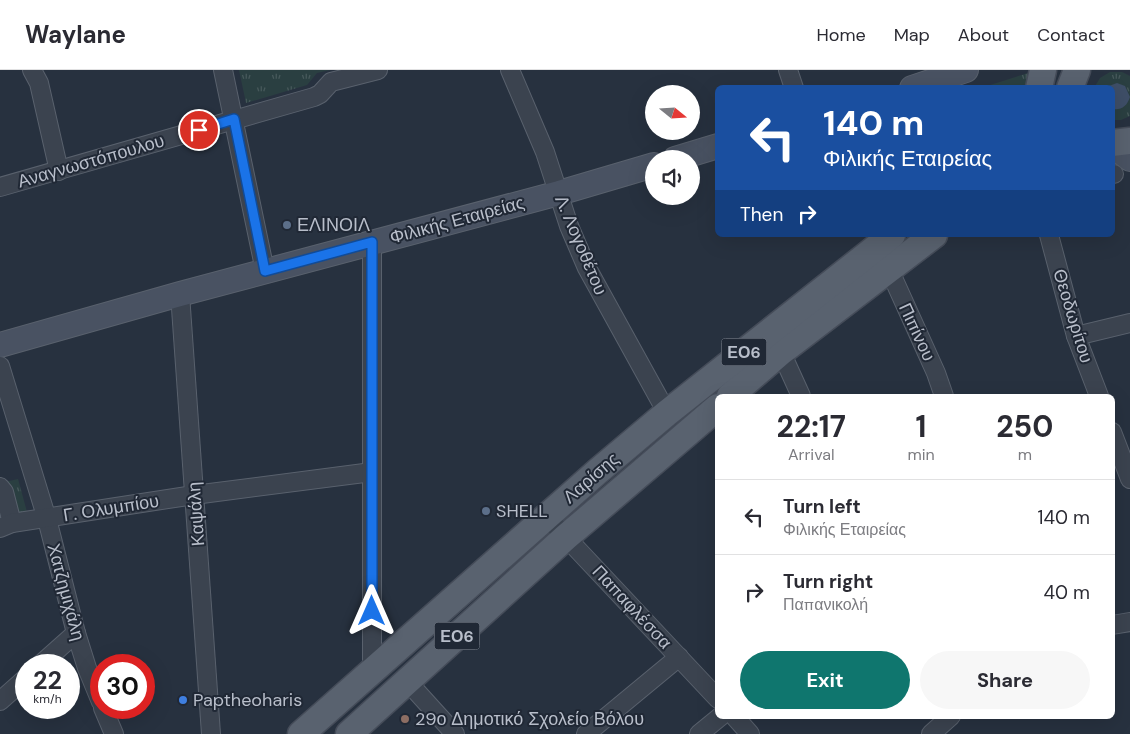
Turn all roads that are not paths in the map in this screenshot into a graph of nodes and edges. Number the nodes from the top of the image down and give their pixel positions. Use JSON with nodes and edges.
{"nodes":[{"id":1,"x":32,"y":70,"type":"edge"},
{"id":2,"x":223,"y":70,"type":"edge"},
{"id":3,"x":378,"y":70,"type":"edge"},
{"id":4,"x":510,"y":70,"type":"edge"},
{"id":5,"x":788,"y":70,"type":"edge"},
{"id":6,"x":1043,"y":70,"type":"edge"},
{"id":7,"x":957,"y":78,"type":"edge"},
{"id":8,"x":793,"y":85,"type":"edge"},
{"id":9,"x":926,"y":85,"type":"edge"},
{"id":10,"x":1040,"y":85,"type":"edge"},
{"id":11,"x":234,"y":119,"type":"junction"},
{"id":12,"x":1130,"y":141,"type":"edge"},
{"id":13,"x":1115,"y":144,"type":"edge"},
{"id":14,"x":715,"y":147,"type":"edge"},
{"id":15,"x":700,"y":151,"type":"edge"},
{"id":16,"x":1115,"y":155,"type":"edge"},
{"id":17,"x":645,"y":168,"type":"edge"},
{"id":18,"x":1119,"y":169,"type":"edge"},
{"id":19,"x":59,"y":171,"type":"junction"},
{"id":20,"x":0,"y":187,"type":"edge"},
{"id":21,"x":559,"y":193,"type":"junction"},
{"id":22,"x":889,"y":237,"type":"edge"},
{"id":23,"x":931,"y":237,"type":"edge"},
{"id":24,"x":1050,"y":237,"type":"edge"},
{"id":25,"x":372,"y":242,"type":"junction"},
{"id":26,"x":889,"y":269,"type":"junction"},
{"id":27,"x":265,"y":271,"type":"junction"},
{"id":28,"x":180,"y":294,"type":"junction"},
{"id":29,"x":1130,"y":323,"type":"edge"},
{"id":30,"x":1076,"y":336,"type":"junction"},
{"id":31,"x":0,"y":345,"type":"edge"},
{"id":32,"x":781,"y":352,"type":"junction"},
{"id":33,"x":0,"y":366,"type":"edge"},
{"id":34,"x":732,"y":394,"type":"edge"},
{"id":35,"x":800,"y":394,"type":"edge"},
{"id":36,"x":943,"y":394,"type":"edge"},
{"id":37,"x":1098,"y":394,"type":"edge"},
{"id":38,"x":5,"y":403,"type":"edge"},
{"id":39,"x":715,"y":410,"type":"edge"},
{"id":40,"x":667,"y":413,"type":"junction"},
{"id":41,"x":1115,"y":440,"type":"edge"},
{"id":42,"x":372,"y":472,"type":"junction"},
{"id":43,"x":1130,"y":479,"type":"edge"},
{"id":44,"x":0,"y":486,"type":"edge"},
{"id":45,"x":194,"y":495,"type":"junction"},
{"id":46,"x":546,"y":516,"type":"junction"},
{"id":47,"x":47,"y":519,"type":"junction"},
{"id":48,"x":6,"y":526,"type":"edge"},
{"id":49,"x":566,"y":537,"type":"junction"},
{"id":50,"x":1130,"y":622,"type":"edge"},
{"id":51,"x":1115,"y":624,"type":"edge"},
{"id":52,"x":76,"y":633,"type":"junction"},
{"id":53,"x":52,"y":654,"type":"edge"},
{"id":54,"x":679,"y":657,"type":"junction"},
{"id":55,"x":372,"y":671,"type":"junction"},
{"id":56,"x":90,"y":675,"type":"edge"},
{"id":57,"x":407,"y":681,"type":"junction"},
{"id":58,"x":15,"y":688,"type":"edge"},
{"id":59,"x":715,"y":696,"type":"edge"},
{"id":60,"x":0,"y":701,"type":"edge"},
{"id":61,"x":108,"y":719,"type":"edge"},
{"id":62,"x":717,"y":719,"type":"edge"},
{"id":63,"x":737,"y":719,"type":"edge"},
{"id":64,"x":948,"y":719,"type":"edge"},
{"id":65,"x":598,"y":731,"type":"edge"},
{"id":66,"x":114,"y":734,"type":"edge"},
{"id":67,"x":211,"y":734,"type":"edge"},
{"id":68,"x":301,"y":734,"type":"edge"},
{"id":69,"x":349,"y":734,"type":"edge"},
{"id":70,"x":455,"y":734,"type":"edge"},
{"id":71,"x":699,"y":734,"type":"edge"},
{"id":72,"x":750,"y":734,"type":"edge"},
{"id":73,"x":931,"y":734,"type":"edge"}],
"edges":[{"from":1,"to":19,"type":"street"},
{"from":2,"to":11,"type":"street"},
{"from":3,"to":11,"type":"street","name":"Αναγνωστόπουλου"},
{"from":4,"to":21,"type":"street","name":"Λ. Λογοθέτου"},
{"from":5,"to":8,"type":"street"},
{"from":6,"to":10,"type":"main road"},
{"from":7,"to":9,"type":"street"},
{"from":11,"to":19,"type":"street","name":"Αναγνωστόπουλου"},
{"from":11,"to":27,"type":"street"},
{"from":12,"to":13,"type":"main road"},
{"from":14,"to":15,"type":"street"},
{"from":16,"to":18,"type":"street"},
{"from":17,"to":21,"type":"street","name":"Φιλικής Εταιρείας"},
{"from":19,"to":20,"type":"street","name":"Αναγνωστόπουλου"},
{"from":21,"to":25,"type":"street","name":"Φιλικής Εταιρείας"},
{"from":21,"to":40,"type":"street","name":"Λ. Λογοθέτου"},
{"from":22,"to":40,"type":"main road","name":"Λαρίσης","number":"ΕΟ6"},
{"from":23,"to":26,"type":"main road","number":"ΕΟ6"},
{"from":24,"to":30,"type":"street","name":"Θεοδωρίτου"},
{"from":25,"to":27,"type":"street","name":"Φιλικής Εταιρείας"},
{"from":25,"to":42,"type":"street"},
{"from":26,"to":32,"type":"main road","number":"ΕΟ6"},
{"from":26,"to":36,"type":"street","name":"Πιπίνου"},
{"from":27,"to":28,"type":"street","name":"Φιλικής Εταιρείας"},
{"from":28,"to":31,"type":"street","name":"Φιλικής Εταιρείας"},
{"from":28,"to":45,"type":"street","name":"Καψάλη"},
{"from":29,"to":30,"type":"street"},
{"from":30,"to":37,"type":"street","name":"Θεοδωρίτου"},
{"from":32,"to":34,"type":"main road","number":"ΕΟ6"},
{"from":32,"to":35,"type":"street"},
{"from":33,"to":38,"type":"street","name":"Χατζημιχάλη"},
{"from":38,"to":47,"type":"street","name":"Χατζημιχάλη"},
{"from":39,"to":49,"type":"main road","name":"Λαρίσης","number":"ΕΟ6"},
{"from":40,"to":46,"type":"main road","name":"Λαρίσης","number":"ΕΟ6"},
{"from":41,"to":43,"type":"street"},
{"from":42,"to":45,"type":"street","name":"Γ. Ολυμπίου"},
{"from":42,"to":55,"type":"street"},
{"from":44,"to":48,"type":"street"},
{"from":45,"to":47,"type":"street","name":"Γ. Ολυμπίου"},
{"from":45,"to":67,"type":"street","name":"Καψάλη"},
{"from":46,"to":49,"type":"street","name":"Παπαφλέσσα"},
{"from":46,"to":55,"type":"main road","name":"Λαρίσης","number":"ΕΟ6"},
{"from":47,"to":48,"type":"street","name":"Γ. Ολυμπίου"},
{"from":47,"to":52,"type":"street","name":"Χατζημιχάλη"},
{"from":49,"to":54,"type":"street","name":"Παπαφλέσσα"},
{"from":49,"to":57,"type":"main road","name":"Λαρίσης","number":"ΕΟ6"},
{"from":50,"to":51,"type":"street"},
{"from":52,"to":53,"type":"street"},
{"from":52,"to":56,"type":"street","name":"Χατζημιχάλη"},
{"from":54,"to":59,"type":"street","name":"Παπαφλέσσα"},
{"from":54,"to":65,"type":"street"},
{"from":55,"to":68,"type":"main road","name":"Λαρίσης","number":"ΕΟ6"},
{"from":57,"to":69,"type":"main road","name":"Λαρίσης","number":"ΕΟ6"},
{"from":57,"to":70,"type":"street"},
{"from":58,"to":60,"type":"street"},
{"from":61,"to":66,"type":"street"},
{"from":62,"to":71,"type":"street"},
{"from":63,"to":72,"type":"street"},
{"from":64,"to":73,"type":"street"}]}
